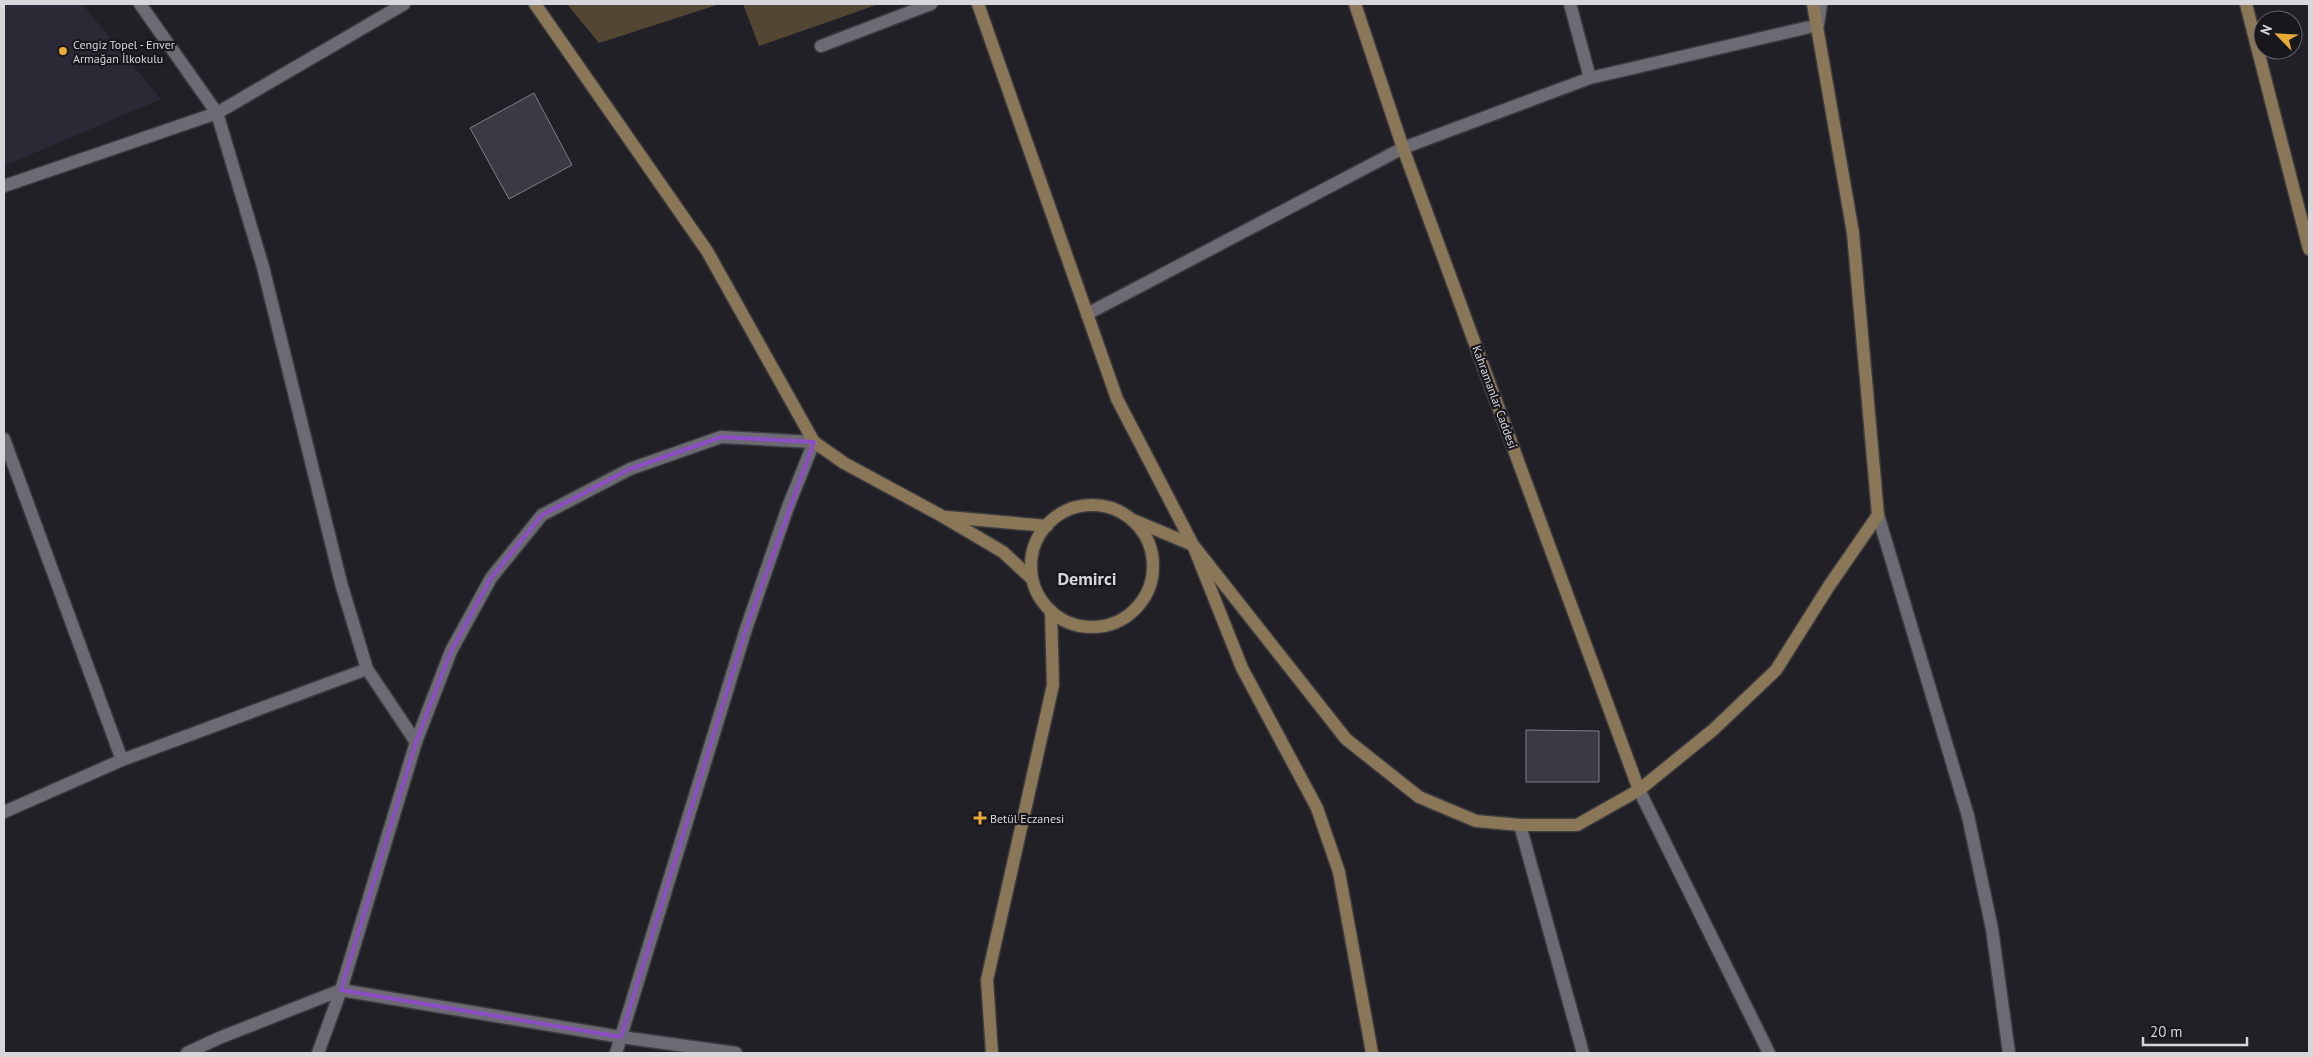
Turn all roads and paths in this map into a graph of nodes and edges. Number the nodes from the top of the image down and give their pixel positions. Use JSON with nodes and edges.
{"nodes":[{"id":1,"x":140,"y":4,"type":"edge"},
{"id":2,"x":404,"y":4,"type":"edge"},
{"id":3,"x":535,"y":4,"type":"edge"},
{"id":4,"x":931,"y":4,"type":"edge"},
{"id":5,"x":978,"y":4,"type":"edge"},
{"id":6,"x":1355,"y":4,"type":"edge"},
{"id":7,"x":1570,"y":4,"type":"edge"},
{"id":8,"x":1813,"y":4,"type":"edge"},
{"id":9,"x":1821,"y":4,"type":"edge"},
{"id":10,"x":2246,"y":4,"type":"edge"},
{"id":11,"x":1818,"y":25,"type":"junction"},
{"id":12,"x":821,"y":46,"type":"dead end"},
{"id":13,"x":1590,"y":78,"type":"junction"},
{"id":14,"x":217,"y":113,"type":"junction"},
{"id":15,"x":1403,"y":148,"type":"junction"},
{"id":16,"x":4,"y":186,"type":"edge"},
{"id":17,"x":2309,"y":249,"type":"edge"},
{"id":18,"x":1088,"y":314,"type":"junction"},
{"id":19,"x":4,"y":439,"type":"edge"},
{"id":20,"x":814,"y":442,"type":"junction"},
{"id":21,"x":1878,"y":515,"type":"junction"},
{"id":22,"x":942,"y":516,"type":"junction"},
{"id":23,"x":1133,"y":520,"type":"junction"},
{"id":24,"x":1047,"y":526,"type":"junction"},
{"id":25,"x":1193,"y":545,"type":"junction"},
{"id":26,"x":1032,"y":579,"type":"junction"},
{"id":27,"x":1051,"y":611,"type":"junction"},
{"id":28,"x":367,"y":669,"type":"junction"},
{"id":29,"x":416,"y":742,"type":"junction"},
{"id":30,"x":122,"y":760,"type":"junction"},
{"id":31,"x":1639,"y":790,"type":"junction"},
{"id":32,"x":4,"y":812,"type":"edge"},
{"id":33,"x":1520,"y":825,"type":"junction"},
{"id":34,"x":340,"y":990,"type":"junction"},
{"id":35,"x":621,"y":1036,"type":"junction"},
{"id":36,"x":187,"y":1053,"type":"edge"},
{"id":37,"x":318,"y":1053,"type":"edge"},
{"id":38,"x":616,"y":1053,"type":"edge"},
{"id":39,"x":736,"y":1053,"type":"edge"},
{"id":40,"x":992,"y":1053,"type":"edge"},
{"id":41,"x":1372,"y":1053,"type":"edge"},
{"id":42,"x":1583,"y":1053,"type":"edge"},
{"id":43,"x":1769,"y":1053,"type":"edge"},
{"id":44,"x":2009,"y":1053,"type":"edge"}],
"edges":[{"from":1,"to":14,"type":"street"},
{"from":2,"to":14,"type":"street"},
{"from":3,"to":20,"type":"street"},
{"from":4,"to":12,"type":"street"},
{"from":5,"to":18,"type":"street"},
{"from":6,"to":15,"type":"street","name":"Kahramanlar Caddesi"},
{"from":7,"to":13,"type":"street"},
{"from":8,"to":11,"type":"street"},
{"from":9,"to":11,"type":"street"},
{"from":10,"to":17,"type":"street"},
{"from":11,"to":13,"type":"street"},
{"from":11,"to":21,"type":"street"},
{"from":13,"to":15,"type":"street"},
{"from":14,"to":16,"type":"street"},
{"from":14,"to":28,"type":"street"},
{"from":15,"to":18,"type":"street"},
{"from":15,"to":31,"type":"street","name":"Kahramanlar Caddesi"},
{"from":18,"to":25,"type":"street"},
{"from":19,"to":30,"type":"street"},
{"from":20,"to":22,"type":"street"},
{"from":20,"to":29,"type":"street"},
{"from":20,"to":35,"type":"street"},
{"from":21,"to":31,"type":"street"},
{"from":21,"to":44,"type":"street"},
{"from":22,"to":24,"type":"street"},
{"from":22,"to":26,"type":"street"},
{"from":23,"to":24,"type":"street"},
{"from":23,"to":25,"type":"street"},
{"from":23,"to":27,"type":"street"},
{"from":24,"to":26,"type":"street"},
{"from":25,"to":33,"type":"street"},
{"from":25,"to":41,"type":"street"},
{"from":26,"to":27,"type":"street"},
{"from":27,"to":40,"type":"street"},
{"from":28,"to":29,"type":"street"},
{"from":28,"to":30,"type":"street"},
{"from":29,"to":34,"type":"street"},
{"from":30,"to":32,"type":"street"},
{"from":31,"to":33,"type":"street"},
{"from":31,"to":43,"type":"street"},
{"from":33,"to":42,"type":"street"},
{"from":34,"to":35,"type":"street"},
{"from":34,"to":36,"type":"street"},
{"from":34,"to":37,"type":"street"},
{"from":35,"to":38,"type":"street"},
{"from":35,"to":39,"type":"street"}]}
